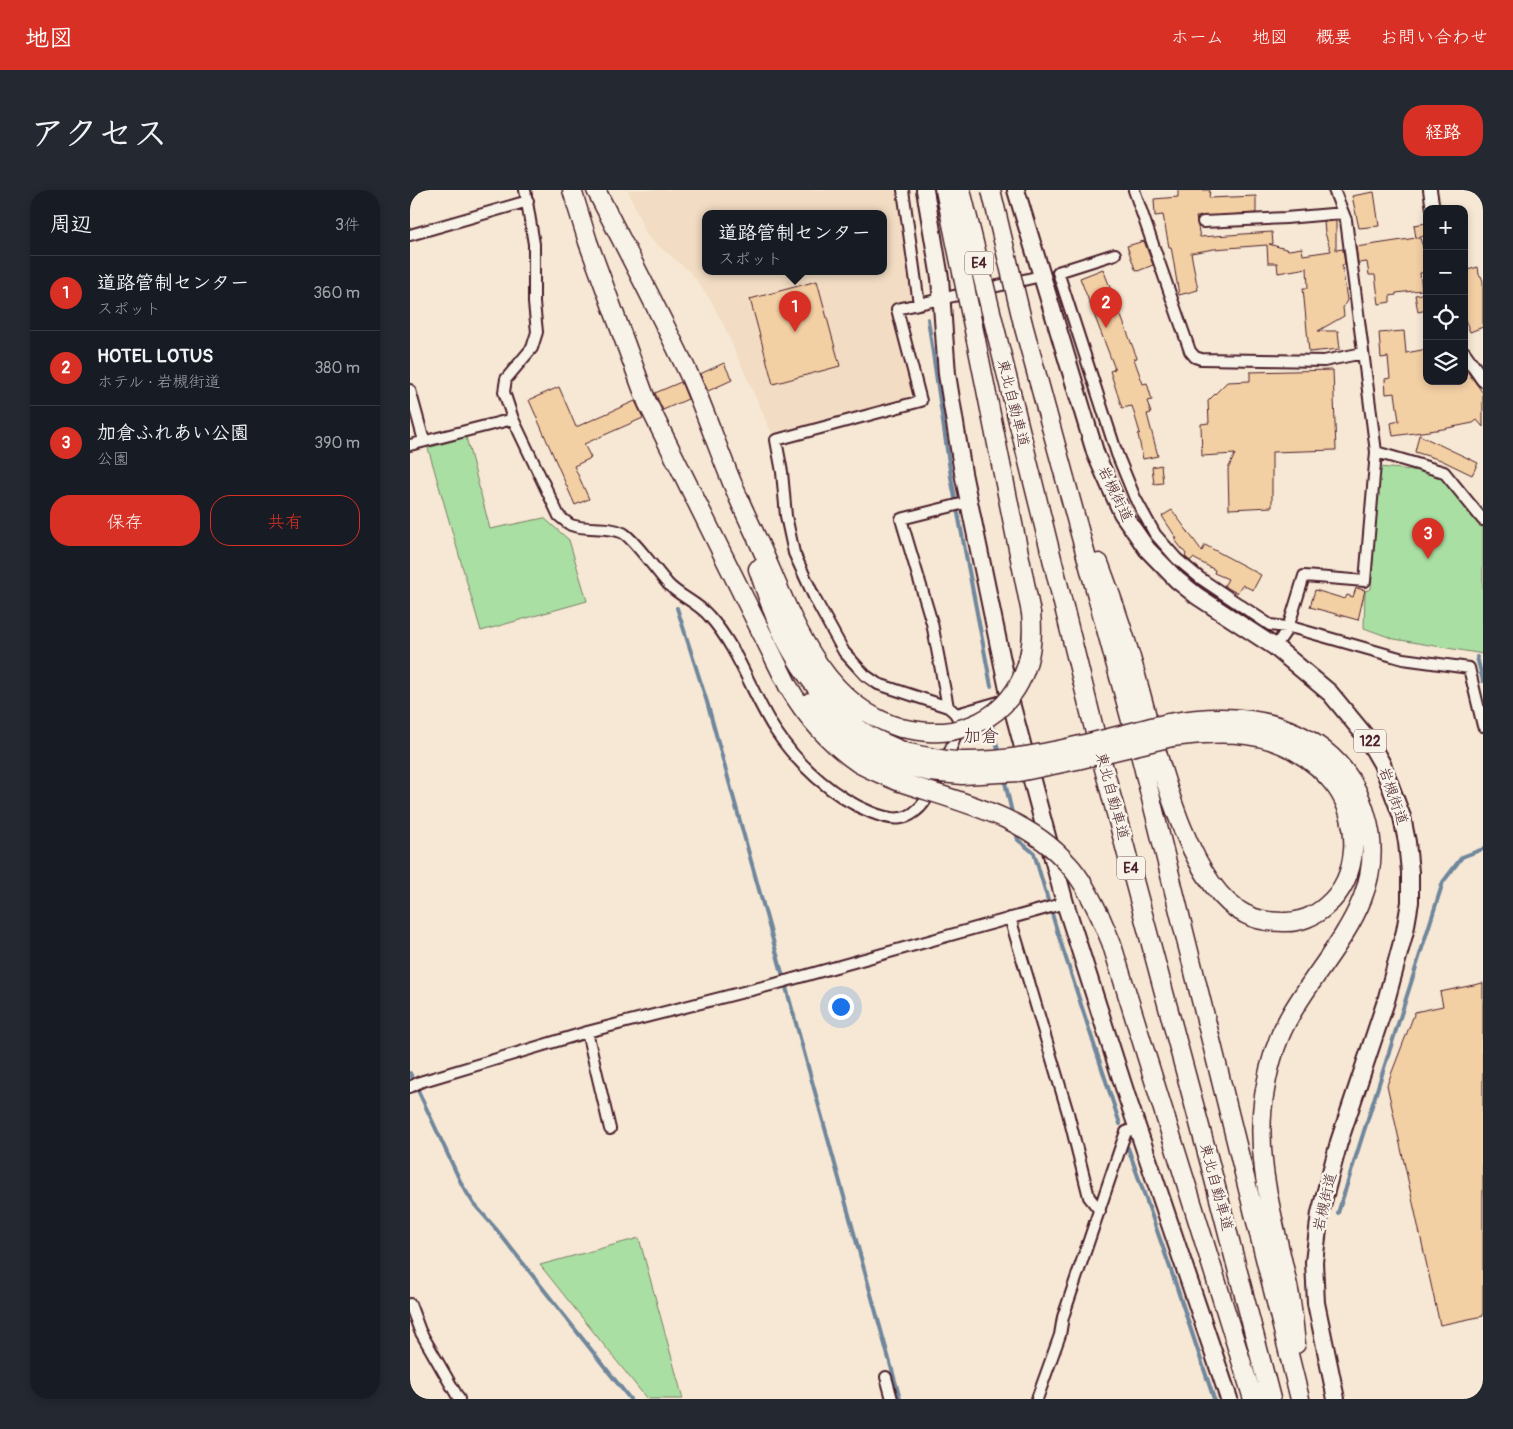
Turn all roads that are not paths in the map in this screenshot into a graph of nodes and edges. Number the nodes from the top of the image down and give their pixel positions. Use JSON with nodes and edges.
{"nodes":[{"id":1,"x":525,"y":190,"type":"edge"},
{"id":2,"x":563,"y":190,"type":"edge"},
{"id":3,"x":572,"y":190,"type":"edge"},
{"id":4,"x":596,"y":190,"type":"edge"},
{"id":5,"x":602,"y":190,"type":"edge"},
{"id":6,"x":903,"y":190,"type":"edge"},
{"id":7,"x":925,"y":190,"type":"edge"},
{"id":8,"x":945,"y":190,"type":"edge"},
{"id":9,"x":961,"y":190,"type":"edge"},
{"id":10,"x":992,"y":190,"type":"edge"},
{"id":11,"x":1016,"y":190,"type":"edge"},
{"id":12,"x":1134,"y":190,"type":"edge"},
{"id":13,"x":1334,"y":190,"type":"edge"},
{"id":14,"x":1430,"y":190,"type":"edge"},
{"id":15,"x":528,"y":201,"type":"junction"},
{"id":16,"x":1432,"y":205,"type":"edge"},
{"id":17,"x":1343,"y":212,"type":"junction"},
{"id":18,"x":1203,"y":222,"type":"dead end"},
{"id":19,"x":614,"y":226,"type":"junction"},
{"id":20,"x":410,"y":235,"type":"edge"},
{"id":21,"x":588,"y":242,"type":"junction"},
{"id":22,"x":1115,"y":254,"type":"dead end"},
{"id":23,"x":1041,"y":276,"type":"junction"},
{"id":24,"x":942,"y":298,"type":"junction"},
{"id":25,"x":919,"y":304,"type":"junction"},
{"id":26,"x":1363,"y":353,"type":"junction"},
{"id":27,"x":1468,"y":359,"type":"edge"},
{"id":28,"x":1483,"y":380,"type":"edge"},
{"id":29,"x":410,"y":390,"type":"edge"},
{"id":30,"x":513,"y":419,"type":"junction"},
{"id":31,"x":424,"y":441,"type":"junction"},
{"id":32,"x":410,"y":445,"type":"edge"},
{"id":33,"x":1376,"y":452,"type":"junction"},
{"id":34,"x":1062,"y":464,"type":"junction"},
{"id":35,"x":736,"y":492,"type":"junction"},
{"id":36,"x":969,"y":502,"type":"junction"},
{"id":37,"x":1483,"y":520,"type":"edge"},
{"id":38,"x":1288,"y":628,"type":"junction"},
{"id":39,"x":1275,"y":647,"type":"junction"},
{"id":40,"x":1010,"y":699,"type":"junction"},
{"id":41,"x":948,"y":707,"type":"junction"},
{"id":42,"x":957,"y":714,"type":"junction"},
{"id":43,"x":1483,"y":726,"type":"edge"},
{"id":44,"x":1170,"y":730,"type":"junction"},
{"id":45,"x":901,"y":766,"type":"junction"},
{"id":46,"x":1055,"y":906,"type":"junction"},
{"id":47,"x":1010,"y":918,"type":"junction"},
{"id":48,"x":587,"y":1032,"type":"junction"},
{"id":49,"x":414,"y":1085,"type":"edge"},
{"id":50,"x":1138,"y":1127,"type":"junction"},
{"id":51,"x":610,"y":1130,"type":"dead end"},
{"id":52,"x":1100,"y":1211,"type":"junction"},
{"id":53,"x":410,"y":1304,"type":"edge"},
{"id":54,"x":886,"y":1377,"type":"dead end"},
{"id":55,"x":459,"y":1399,"type":"edge"},
{"id":56,"x":892,"y":1399,"type":"edge"},
{"id":57,"x":1037,"y":1399,"type":"edge"},
{"id":58,"x":1229,"y":1399,"type":"edge"},
{"id":59,"x":1253,"y":1399,"type":"edge"},
{"id":60,"x":1271,"y":1399,"type":"edge"},
{"id":61,"x":1302,"y":1399,"type":"edge"},
{"id":62,"x":1336,"y":1399,"type":"edge"}],
"edges":[{"from":1,"to":15,"type":"street"},
{"from":2,"to":21,"type":"highway"},
{"from":3,"to":21,"type":"highway"},
{"from":4,"to":19,"type":"highway"},
{"from":5,"to":19,"type":"highway"},
{"from":6,"to":25,"type":"street"},
{"from":7,"to":24,"type":"highway"},
{"from":8,"to":35,"type":"highway","bridge":true},
{"from":9,"to":60,"type":"highway","name":"東北自動車道","number":"E4","bridge":true},
{"from":10,"to":34,"type":"highway","name":"東北自動車道","number":"E4","bridge":true},
{"from":11,"to":23,"type":"highway","name":"岩槻街道","number":"122"},
{"from":12,"to":26,"type":"street"},
{"from":13,"to":17,"type":"street"},
{"from":14,"to":16,"type":"street"},
{"from":15,"to":20,"type":"street"},
{"from":15,"to":30,"type":"street"},
{"from":17,"to":18,"type":"street"},
{"from":17,"to":26,"type":"street"},
{"from":19,"to":35,"type":"highway"},
{"from":21,"to":45,"type":"highway"},
{"from":22,"to":38,"type":"street"},
{"from":23,"to":24,"type":"street"},
{"from":23,"to":39,"type":"highway","name":"岩槻街道","number":"122"},
{"from":24,"to":25,"type":"street"},
{"from":24,"to":36,"type":"highway"},
{"from":25,"to":41,"type":"street"},
{"from":26,"to":33,"type":"street"},
{"from":27,"to":28,"type":"street"},
{"from":29,"to":31,"type":"street"},
{"from":30,"to":31,"type":"street"},
{"from":30,"to":42,"type":"street"},
{"from":31,"to":32,"type":"street"},
{"from":33,"to":37,"type":"street"},
{"from":33,"to":38,"type":"street"},
{"from":34,"to":44,"type":"highway"},
{"from":34,"to":61,"type":"highway","name":"東北自動車道","number":"E4"},
{"from":35,"to":45,"type":"highway"},
{"from":36,"to":40,"type":"highway"},
{"from":36,"to":41,"type":"street"},
{"from":38,"to":39,"type":"street"},
{"from":38,"to":43,"type":"street"},
{"from":39,"to":62,"type":"highway","name":"岩槻街道","number":"122"},
{"from":40,"to":42,"type":"street"},
{"from":40,"to":46,"type":"highway"},
{"from":41,"to":42,"type":"street"},
{"from":44,"to":45,"type":"highway","bridge":true},
{"from":44,"to":61,"type":"highway"},
{"from":45,"to":59,"type":"highway","bridge":true},
{"from":46,"to":47,"type":"street"},
{"from":46,"to":50,"type":"highway"},
{"from":47,"to":48,"type":"street"},
{"from":47,"to":52,"type":"street"},
{"from":48,"to":49,"type":"street"},
{"from":48,"to":51,"type":"street"},
{"from":50,"to":52,"type":"street"},
{"from":50,"to":58,"type":"highway"},
{"from":52,"to":57,"type":"street"},
{"from":53,"to":55,"type":"street"},
{"from":54,"to":56,"type":"street"}]}
